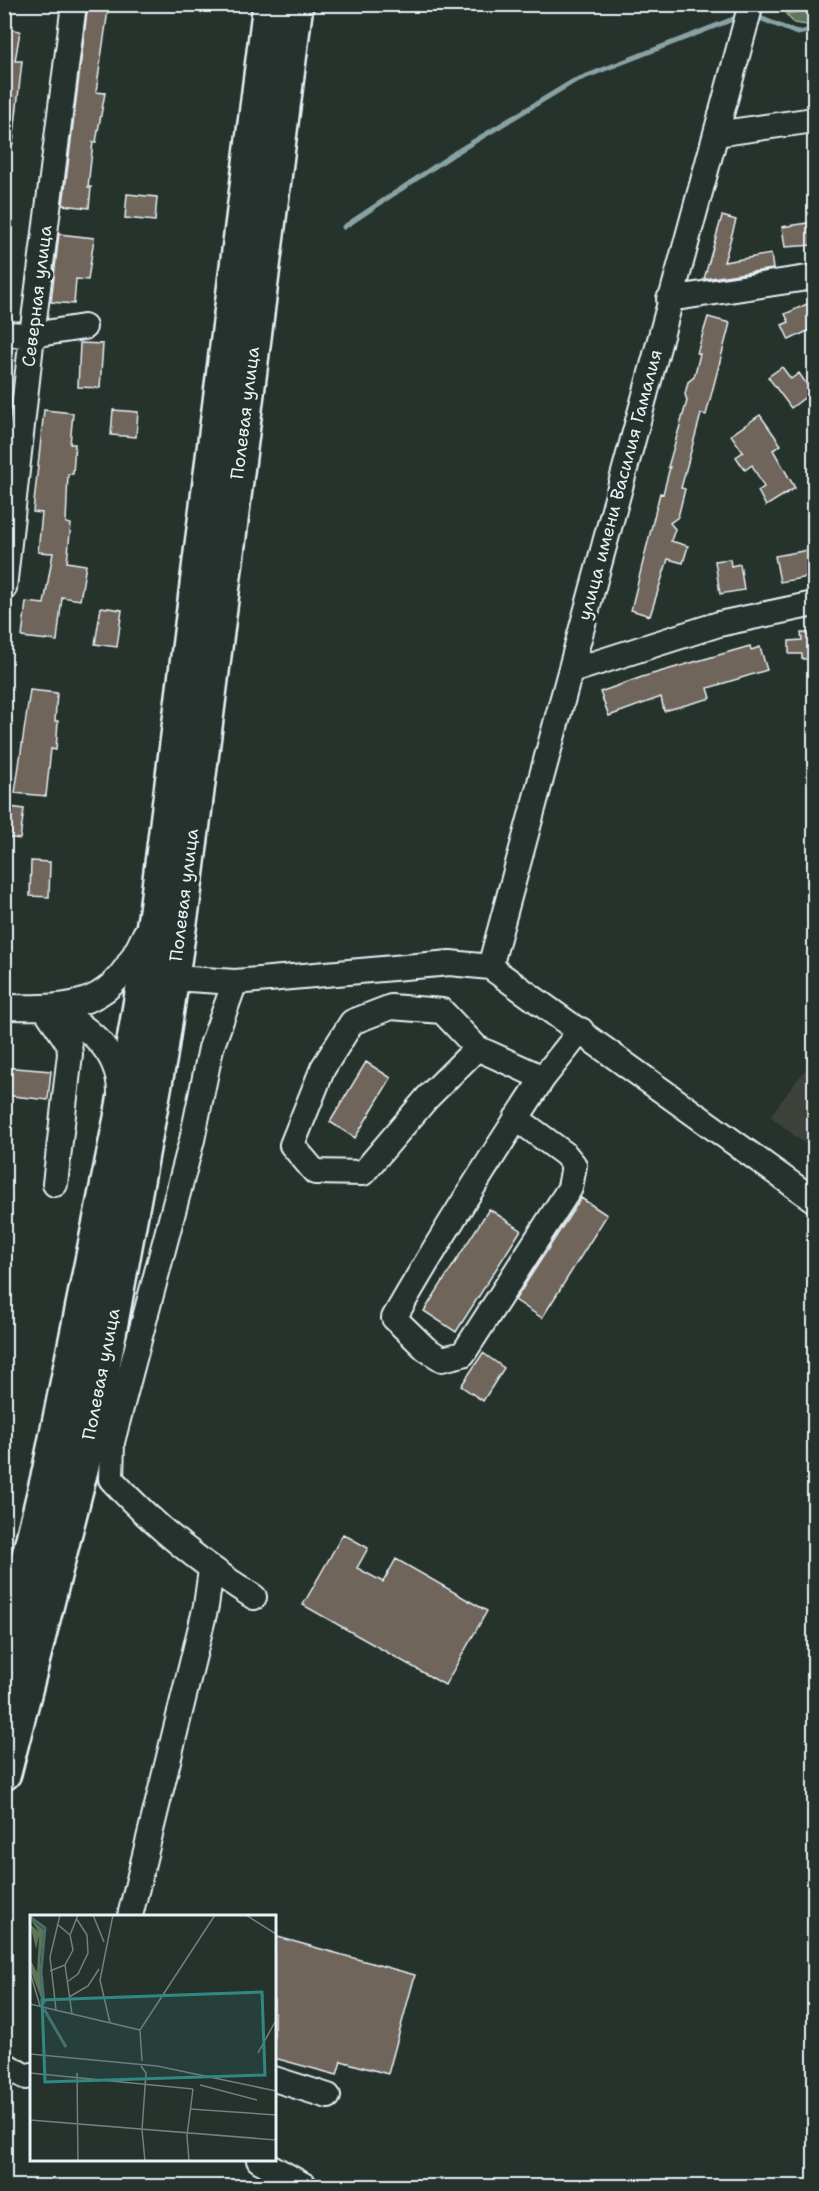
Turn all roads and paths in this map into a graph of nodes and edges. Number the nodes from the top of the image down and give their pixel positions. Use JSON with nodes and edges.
{"nodes":[{"id":1,"x":74,"y":4,"type":"edge"},
{"id":2,"x":270,"y":4,"type":"edge"},
{"id":3,"x":296,"y":4,"type":"edge"},
{"id":4,"x":751,"y":4,"type":"edge"},
{"id":5,"x":814,"y":120,"type":"edge"},
{"id":6,"x":716,"y":134,"type":"junction"},
{"id":7,"x":814,"y":277,"type":"edge"},
{"id":8,"x":669,"y":299,"type":"junction"},
{"id":9,"x":84,"y":327,"type":"dead end"},
{"id":10,"x":4,"y":334,"type":"edge"},
{"id":11,"x":32,"y":335,"type":"junction"},
{"id":12,"x":4,"y":588,"type":"edge"},
{"id":13,"x":814,"y":604,"type":"edge"},
{"id":14,"x":571,"y":671,"type":"junction"},
{"id":15,"x":156,"y":911,"type":"junction"},
{"id":16,"x":490,"y":967,"type":"junction"},
{"id":17,"x":173,"y":978,"type":"junction"},
{"id":18,"x":235,"y":982,"type":"junction"},
{"id":19,"x":4,"y":1007,"type":"edge"},
{"id":20,"x":49,"y":1007,"type":"junction"},
{"id":21,"x":581,"y":1030,"type":"junction"},
{"id":22,"x":477,"y":1048,"type":"junction"},
{"id":23,"x":543,"y":1078,"type":"junction"},
{"id":24,"x":121,"y":1118,"type":"junction"},
{"id":25,"x":516,"y":1118,"type":"junction"},
{"id":26,"x":55,"y":1184,"type":"dead end"},
{"id":27,"x":814,"y":1200,"type":"edge"},
{"id":28,"x":211,"y":1570,"type":"junction"},
{"id":29,"x":254,"y":1597,"type":"dead end"},
{"id":30,"x":4,"y":1658,"type":"edge"},
{"id":31,"x":4,"y":1773,"type":"edge"},
{"id":32,"x":130,"y":1915,"type":"edge"},
{"id":33,"x":4,"y":2064,"type":"edge"},
{"id":34,"x":30,"y":2075,"type":"edge"},
{"id":35,"x":276,"y":2080,"type":"edge"},
{"id":36,"x":327,"y":2096,"type":"dead end"},
{"id":37,"x":261,"y":2161,"type":"edge"},
{"id":38,"x":305,"y":2187,"type":"edge"}],
"edges":[{"from":1,"to":11,"type":"street","name":"Северная улица"},
{"from":2,"to":15,"type":"highway","name":"Полевая улица"},
{"from":3,"to":17,"type":"highway","name":"Полевая улица"},
{"from":4,"to":6,"type":"street","name":"улица имени Василия Гамалия"},
{"from":5,"to":6,"type":"street"},
{"from":6,"to":8,"type":"street","name":"улица имени Василия Гамалия"},
{"from":7,"to":8,"type":"street"},
{"from":8,"to":14,"type":"street","name":"улица имени Василия Гамалия"},
{"from":9,"to":11,"type":"street"},
{"from":10,"to":11,"type":"street"},
{"from":11,"to":12,"type":"street","name":"Северная улица"},
{"from":13,"to":14,"type":"street"},
{"from":14,"to":16,"type":"street","name":"улица имени Василия Гамалия"},
{"from":15,"to":20,"type":"street"},
{"from":15,"to":24,"type":"highway","name":"Полевая улица"},
{"from":16,"to":18,"type":"street"},
{"from":16,"to":21,"type":"street"},
{"from":17,"to":18,"type":"street"},
{"from":17,"to":31,"type":"highway","name":"Полевая улица"},
{"from":18,"to":28,"type":"street"},
{"from":19,"to":20,"type":"street"},
{"from":20,"to":24,"type":"street"},
{"from":20,"to":26,"type":"street"},
{"from":21,"to":23,"type":"street"},
{"from":21,"to":27,"type":"street"},
{"from":22,"to":22,"type":"street"},
{"from":22,"to":23,"type":"street"},
{"from":23,"to":25,"type":"street"},
{"from":24,"to":30,"type":"highway","name":"Полевая улица"},
{"from":25,"to":25,"type":"street"},
{"from":28,"to":29,"type":"street"},
{"from":28,"to":32,"type":"street"},
{"from":33,"to":34,"type":"street"},
{"from":35,"to":36,"type":"street"},
{"from":37,"to":38,"type":"street"}]}
